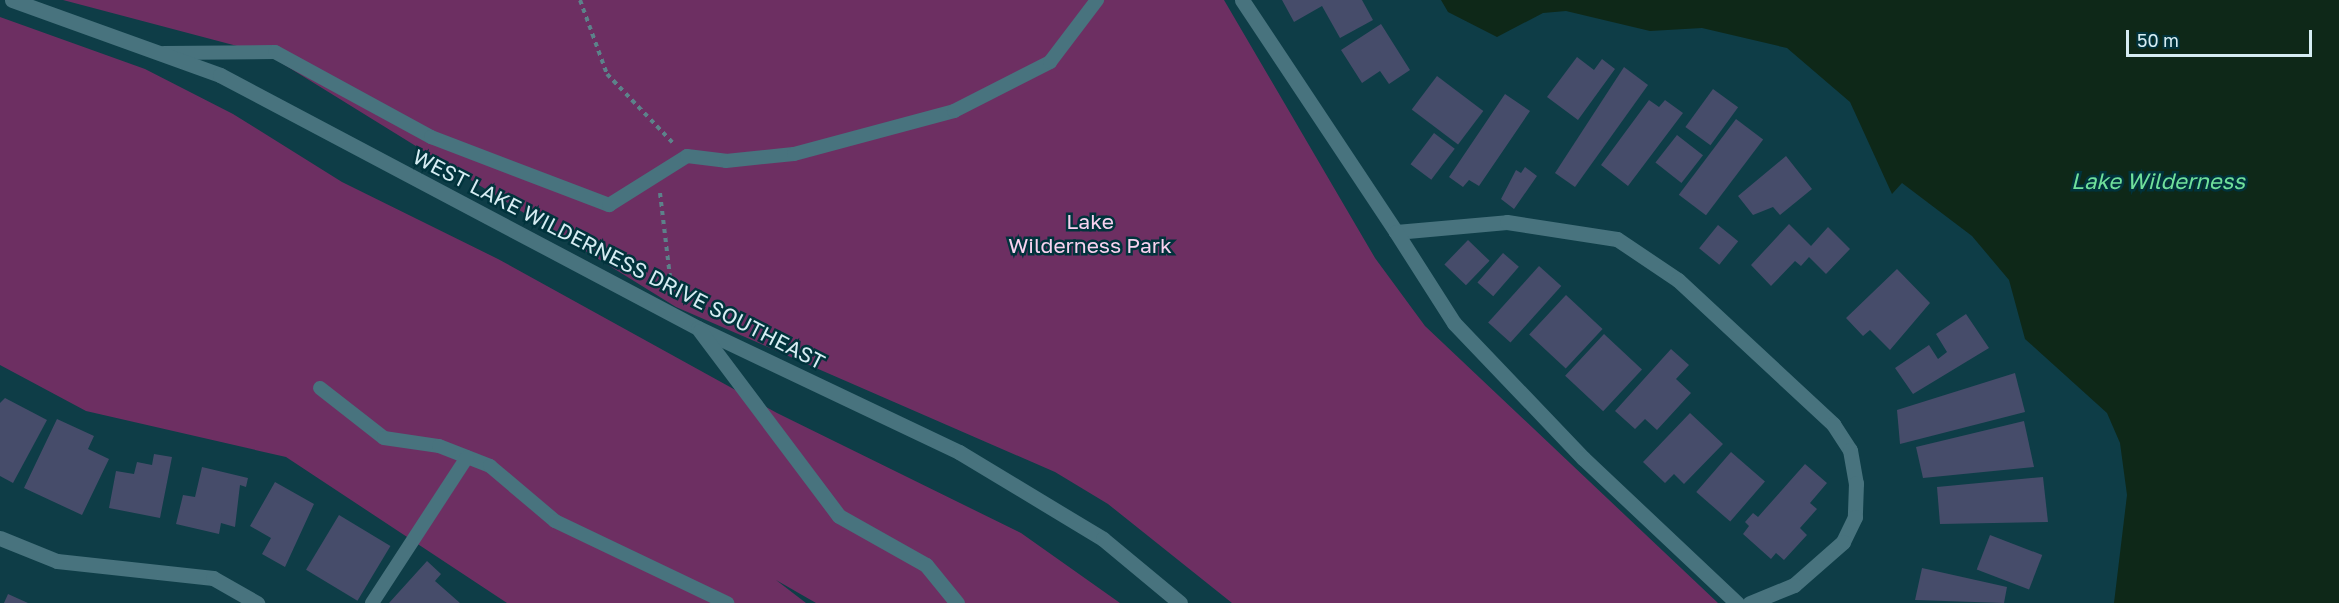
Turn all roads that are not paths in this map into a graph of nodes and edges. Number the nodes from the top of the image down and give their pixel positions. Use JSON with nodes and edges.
{"nodes":[{"id":1,"x":12,"y":0,"type":"edge"},
{"id":2,"x":1097,"y":0,"type":"edge"},
{"id":3,"x":1242,"y":0,"type":"edge"},
{"id":4,"x":164,"y":53,"type":"junction"},
{"id":5,"x":1396,"y":232,"type":"junction"},
{"id":6,"x":698,"y":328,"type":"junction"},
{"id":7,"x":320,"y":388,"type":"dead end"},
{"id":8,"x":467,"y":457,"type":"junction"},
{"id":9,"x":0,"y":538,"type":"edge"},
{"id":10,"x":257,"y":603,"type":"edge"},
{"id":11,"x":372,"y":603,"type":"edge"},
{"id":12,"x":727,"y":603,"type":"edge"},
{"id":13,"x":957,"y":603,"type":"edge"},
{"id":14,"x":1180,"y":603,"type":"edge"},
{"id":15,"x":1737,"y":603,"type":"edge"},
{"id":16,"x":1750,"y":603,"type":"edge"}],
"edges":[{"from":1,"to":4,"type":"street","name":"WEST LAKE WILDERNESS DRIVE SOUTHEAST"},
{"from":2,"to":4,"type":"lane"},
{"from":3,"to":5,"type":"street"},
{"from":4,"to":6,"type":"street","name":"WEST LAKE WILDERNESS DRIVE SOUTHEAST"},
{"from":5,"to":15,"type":"street"},
{"from":5,"to":16,"type":"street"},
{"from":6,"to":13,"type":"street"},
{"from":6,"to":14,"type":"street","name":"WEST LAKE WILDERNESS DRIVE SOUTHEAST"},
{"from":7,"to":8,"type":"lane"},
{"from":8,"to":11,"type":"lane"},
{"from":8,"to":12,"type":"lane"},
{"from":9,"to":10,"type":"street"}]}
